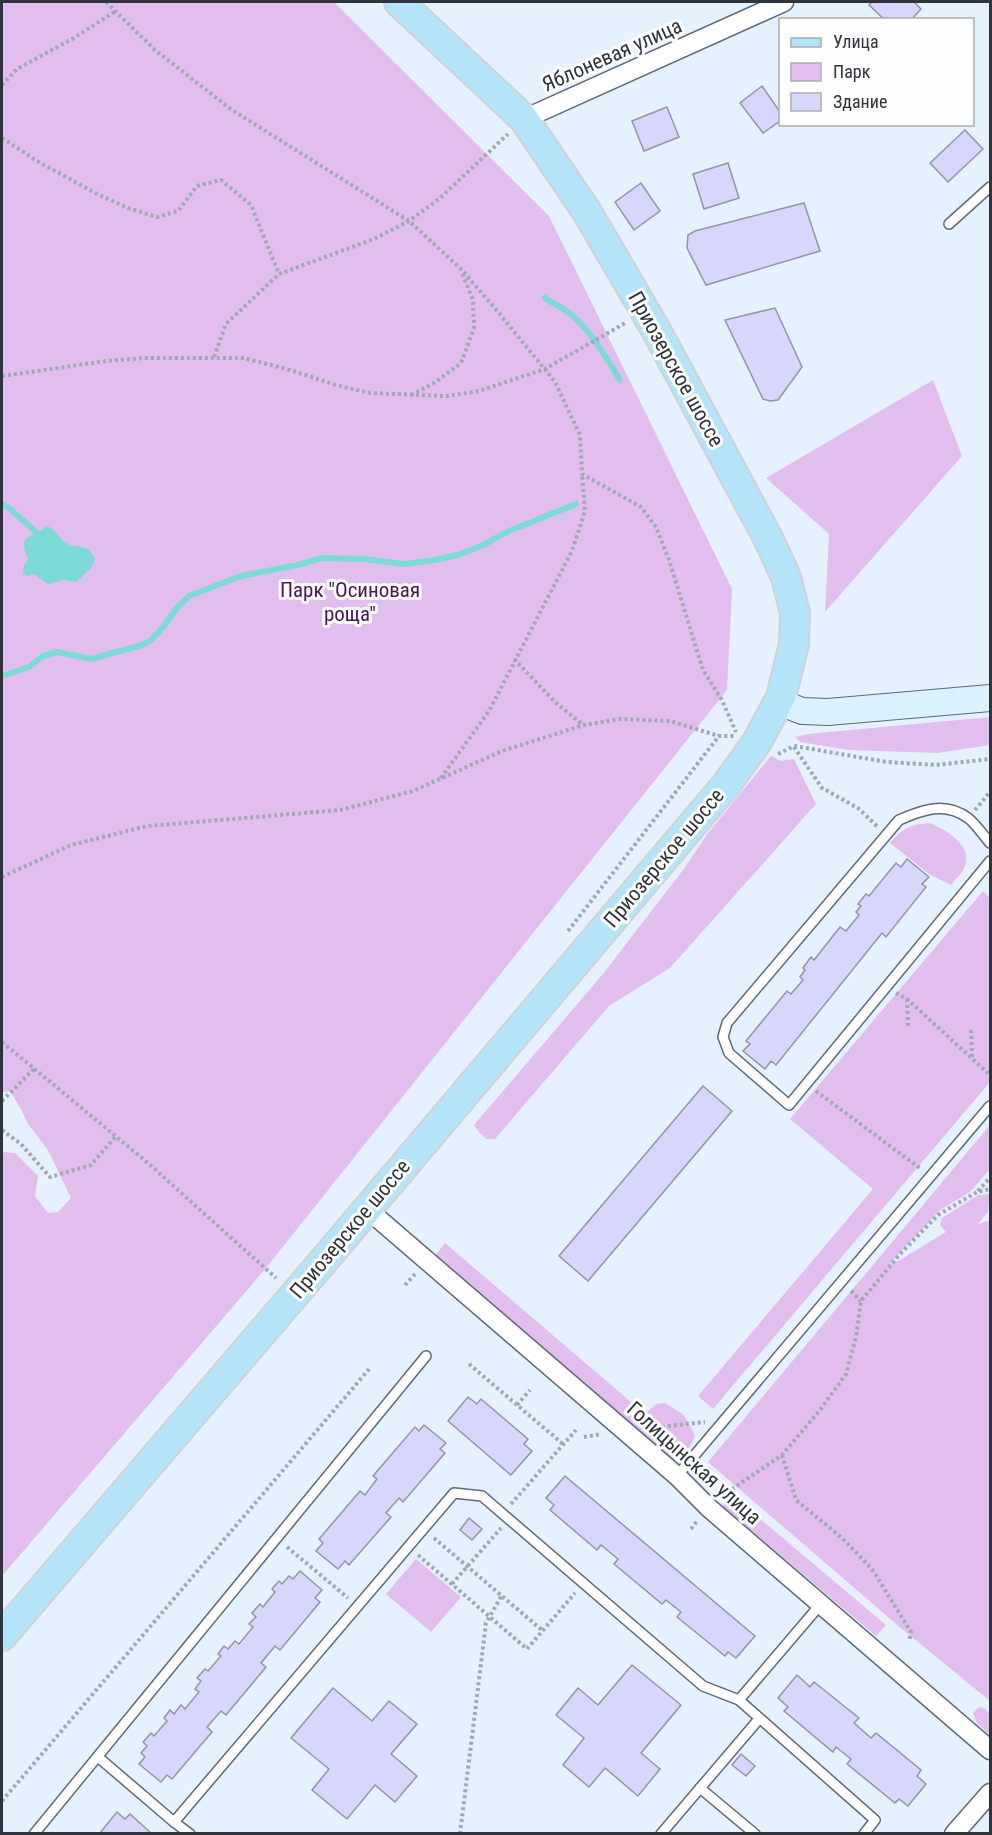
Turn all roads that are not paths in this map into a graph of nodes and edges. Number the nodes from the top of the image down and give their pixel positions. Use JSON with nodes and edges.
{"nodes":[{"id":1,"x":399,"y":2,"type":"edge"},
{"id":2,"x":784,"y":2,"type":"edge"},
{"id":3,"x":524,"y":119,"type":"junction"},
{"id":4,"x":990,"y":187,"type":"edge"},
{"id":5,"x":949,"y":224,"type":"dead end"},
{"id":6,"x":990,"y":698,"type":"edge"},
{"id":7,"x":779,"y":702,"type":"junction"},
{"id":8,"x":990,"y":843,"type":"edge"},
{"id":9,"x":990,"y":861,"type":"edge"},
{"id":10,"x":990,"y":1106,"type":"edge"},
{"id":11,"x":367,"y":1209,"type":"junction"},
{"id":12,"x":426,"y":1356,"type":"dead end"},
{"id":13,"x":677,"y":1476,"type":"junction"},
{"id":14,"x":820,"y":1605,"type":"junction"},
{"id":15,"x":2,"y":1636,"type":"edge"},
{"id":16,"x":739,"y":1700,"type":"junction"},
{"id":17,"x":759,"y":1719,"type":"junction"},
{"id":18,"x":990,"y":1750,"type":"edge"},
{"id":19,"x":98,"y":1757,"type":"junction"},
{"id":20,"x":700,"y":1788,"type":"junction"},
{"id":21,"x":990,"y":1793,"type":"edge"},
{"id":22,"x":174,"y":1822,"type":"junction"},
{"id":23,"x":34,"y":1833,"type":"edge"},
{"id":24,"x":190,"y":1833,"type":"edge"},
{"id":25,"x":661,"y":1833,"type":"edge"},
{"id":26,"x":755,"y":1833,"type":"edge"},
{"id":27,"x":864,"y":1833,"type":"edge"},
{"id":28,"x":954,"y":1833,"type":"edge"}],
"edges":[{"from":1,"to":3,"type":"main road","name":"Приозерское шоссе"},
{"from":2,"to":3,"type":"street","name":"Яблоневая улица"},
{"from":3,"to":7,"type":"main road","name":"Приозерское шоссе"},
{"from":4,"to":5,"type":"lane"},
{"from":6,"to":7,"type":"main road"},
{"from":7,"to":11,"type":"main road","name":"Приозерское шоссе"},
{"from":8,"to":9,"type":"lane"},
{"from":10,"to":13,"type":"lane"},
{"from":11,"to":13,"type":"street","name":"Голицынская улица"},
{"from":11,"to":15,"type":"main road","name":"Приозерское шоссе"},
{"from":12,"to":19,"type":"lane"},
{"from":13,"to":14,"type":"street","name":"Голицынская улица"},
{"from":14,"to":16,"type":"lane"},
{"from":14,"to":18,"type":"street","name":"Голицынская улица"},
{"from":16,"to":17,"type":"lane"},
{"from":16,"to":22,"type":"lane"},
{"from":17,"to":20,"type":"lane"},
{"from":17,"to":27,"type":"lane"},
{"from":19,"to":22,"type":"lane"},
{"from":19,"to":23,"type":"lane"},
{"from":20,"to":25,"type":"lane"},
{"from":20,"to":26,"type":"lane"},
{"from":21,"to":28,"type":"street"},
{"from":22,"to":24,"type":"lane"}]}
